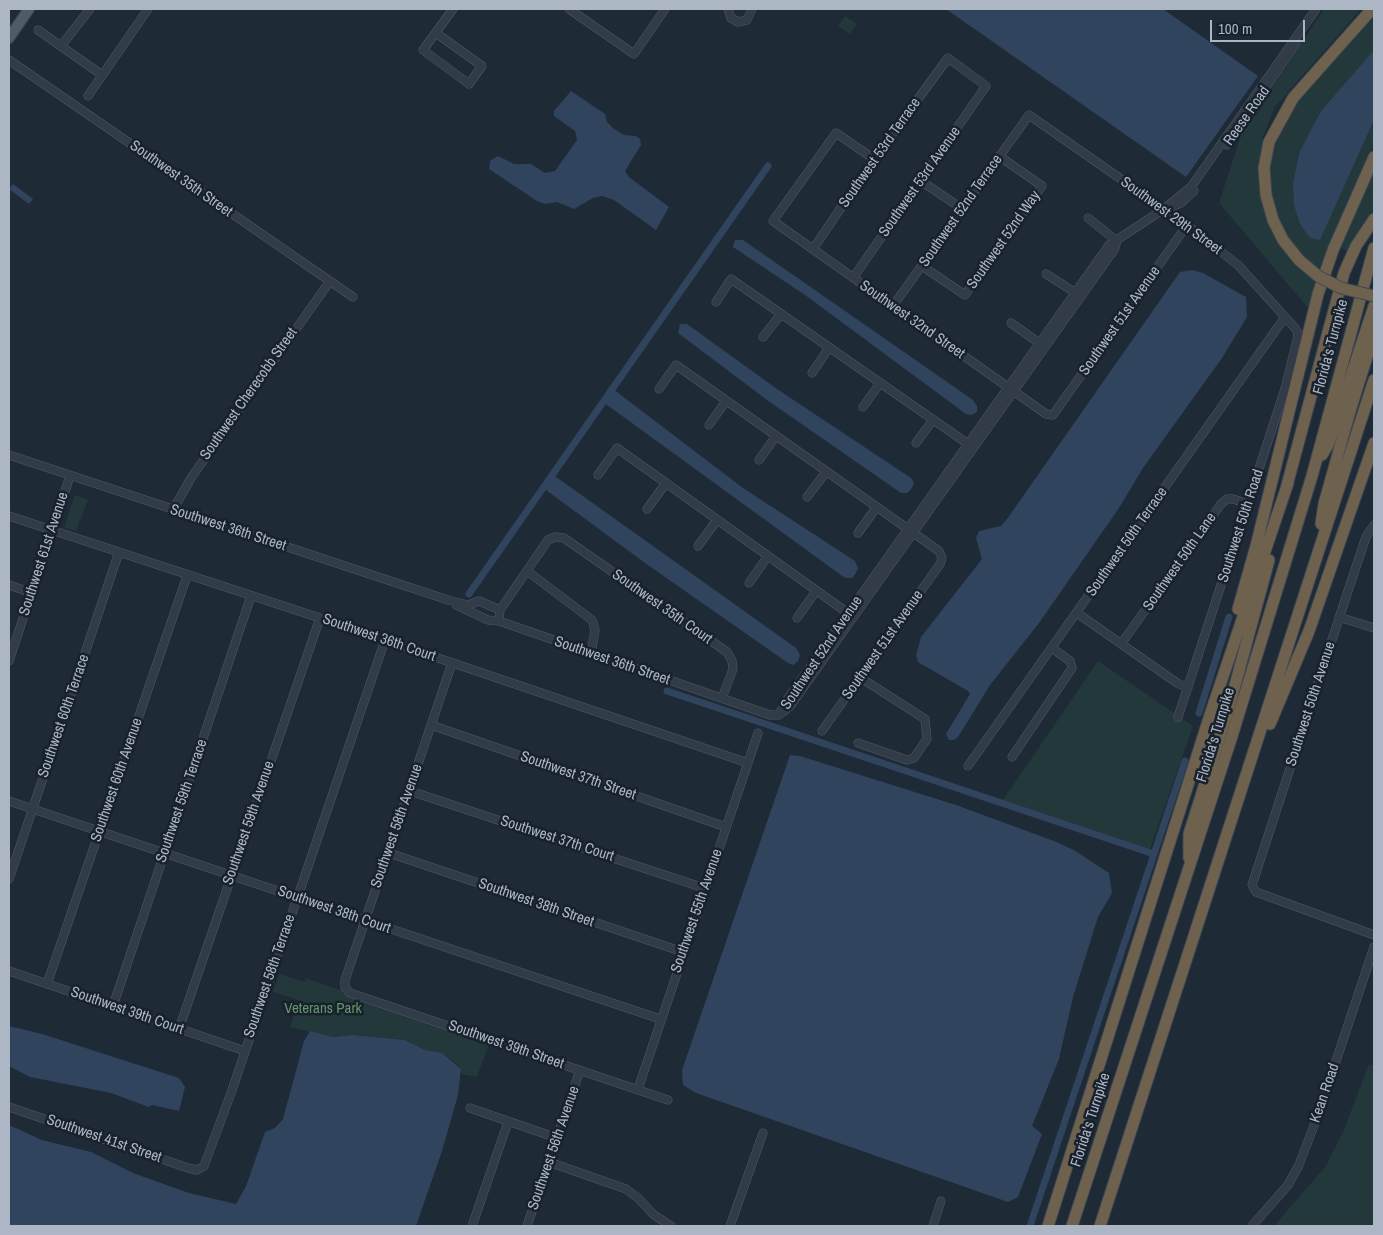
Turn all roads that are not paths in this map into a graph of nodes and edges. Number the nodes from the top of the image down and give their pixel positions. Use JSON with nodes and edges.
{"nodes":[{"id":1,"x":29,"y":9,"type":"edge"},
{"id":2,"x":90,"y":9,"type":"edge"},
{"id":3,"x":148,"y":9,"type":"edge"},
{"id":4,"x":452,"y":9,"type":"edge"},
{"id":5,"x":569,"y":9,"type":"edge"},
{"id":6,"x":665,"y":9,"type":"edge"},
{"id":7,"x":728,"y":9,"type":"edge"},
{"id":8,"x":752,"y":9,"type":"edge"},
{"id":9,"x":1316,"y":9,"type":"edge"},
{"id":10,"x":1372,"y":9,"type":"edge"},
{"id":11,"x":38,"y":30,"type":"dead end"},
{"id":12,"x":436,"y":33,"type":"junction"},
{"id":13,"x":9,"y":38,"type":"edge"},
{"id":14,"x":61,"y":46,"type":"junction"},
{"id":15,"x":948,"y":58,"type":"joint"},
{"id":16,"x":9,"y":60,"type":"edge"},
{"id":17,"x":102,"y":75,"type":"junction"},
{"id":18,"x":88,"y":96,"type":"dead end"},
{"id":19,"x":1029,"y":115,"type":"joint"},
{"id":20,"x":999,"y":156,"type":"junction"},
{"id":21,"x":1374,"y":157,"type":"edge"},
{"id":22,"x":874,"y":159,"type":"junction"},
{"id":23,"x":921,"y":181,"type":"junction"},
{"id":24,"x":961,"y":208,"type":"junction"},
{"id":25,"x":1164,"y":209,"type":"junction"},
{"id":26,"x":1088,"y":218,"type":"dead end"},
{"id":27,"x":1374,"y":219,"type":"edge"},
{"id":28,"x":1187,"y":225,"type":"junction"},
{"id":29,"x":1117,"y":241,"type":"junction"},
{"id":30,"x":1374,"y":248,"type":"edge"},
{"id":31,"x":813,"y":249,"type":"junction"},
{"id":32,"x":922,"y":266,"type":"junction"},
{"id":33,"x":1046,"y":274,"type":"dead end"},
{"id":34,"x":853,"y":278,"type":"junction"},
{"id":35,"x":330,"y":281,"type":"junction"},
{"id":36,"x":1078,"y":294,"type":"junction"},
{"id":37,"x":1374,"y":296,"type":"edge"},
{"id":38,"x":353,"y":297,"type":"dead end"},
{"id":39,"x":716,"y":302,"type":"dead end"},
{"id":40,"x":892,"y":306,"type":"junction"},
{"id":41,"x":1374,"y":306,"type":"edge"},
{"id":42,"x":781,"y":314,"type":"junction"},
{"id":43,"x":1285,"y":317,"type":"junction"},
{"id":44,"x":1011,"y":323,"type":"dead end"},
{"id":45,"x":1298,"y":333,"type":"joint"},
{"id":46,"x":1374,"y":334,"type":"edge"},
{"id":47,"x":763,"y":337,"type":"dead end"},
{"id":48,"x":1042,"y":345,"type":"junction"},
{"id":49,"x":829,"y":348,"type":"junction"},
{"id":50,"x":812,"y":373,"type":"dead end"},
{"id":51,"x":1374,"y":380,"type":"edge"},
{"id":52,"x":880,"y":383,"type":"junction"},
{"id":53,"x":1011,"y":388,"type":"junction"},
{"id":54,"x":659,"y":389,"type":"dead end"},
{"id":55,"x":726,"y":401,"type":"junction"},
{"id":56,"x":863,"y":407,"type":"dead end"},
{"id":57,"x":1053,"y":415,"type":"joint"},
{"id":58,"x":933,"y":420,"type":"junction"},
{"id":59,"x":708,"y":425,"type":"dead end"},
{"id":60,"x":776,"y":436,"type":"junction"},
{"id":61,"x":916,"y":443,"type":"dead end"},
{"id":62,"x":1374,"y":443,"type":"edge"},
{"id":63,"x":970,"y":446,"type":"junction"},
{"id":64,"x":9,"y":455,"type":"edge"},
{"id":65,"x":759,"y":460,"type":"dead end"},
{"id":66,"x":826,"y":472,"type":"junction"},
{"id":67,"x":598,"y":475,"type":"dead end"},
{"id":68,"x":70,"y":476,"type":"junction"},
{"id":69,"x":1312,"y":476,"type":"junction"},
{"id":70,"x":666,"y":483,"type":"junction"},
{"id":71,"x":1288,"y":483,"type":"junction"},
{"id":72,"x":807,"y":497,"type":"dead end"},
{"id":73,"x":1248,"y":504,"type":"junction"},
{"id":74,"x":876,"y":508,"type":"junction"},
{"id":75,"x":648,"y":509,"type":"dead end"},
{"id":76,"x":173,"y":510,"type":"junction"},
{"id":77,"x":9,"y":516,"type":"edge"},
{"id":78,"x":717,"y":520,"type":"junction"},
{"id":79,"x":1374,"y":525,"type":"edge"},
{"id":80,"x":52,"y":530,"type":"junction"},
{"id":81,"x":910,"y":532,"type":"junction"},
{"id":82,"x":858,"y":533,"type":"dead end"},
{"id":83,"x":698,"y":546,"type":"dead end"},
{"id":84,"x":119,"y":552,"type":"junction"},
{"id":85,"x":768,"y":556,"type":"junction"},
{"id":86,"x":1317,"y":556,"type":"junction"},
{"id":87,"x":527,"y":571,"type":"junction"},
{"id":88,"x":187,"y":576,"type":"junction"},
{"id":89,"x":749,"y":582,"type":"dead end"},
{"id":90,"x":9,"y":585,"type":"edge"},
{"id":91,"x":816,"y":591,"type":"junction"},
{"id":92,"x":32,"y":593,"type":"junction"},
{"id":93,"x":251,"y":596,"type":"junction"},
{"id":94,"x":448,"y":600,"type":"junction"},
{"id":95,"x":492,"y":606,"type":"junction"},
{"id":96,"x":500,"y":610,"type":"junction"},
{"id":97,"x":1077,"y":613,"type":"junction"},
{"id":98,"x":478,"y":615,"type":"junction"},
{"id":99,"x":851,"y":615,"type":"junction"},
{"id":100,"x":1339,"y":617,"type":"junction"},
{"id":101,"x":320,"y":618,"type":"junction"},
{"id":102,"x":797,"y":618,"type":"dead end"},
{"id":103,"x":499,"y":621,"type":"junction"},
{"id":104,"x":1374,"y":628,"type":"edge"},
{"id":105,"x":385,"y":640,"type":"junction"},
{"id":106,"x":1121,"y":644,"type":"junction"},
{"id":107,"x":1052,"y":648,"type":"junction"},
{"id":108,"x":591,"y":654,"type":"junction"},
{"id":109,"x":9,"y":657,"type":"edge"},
{"id":110,"x":452,"y":663,"type":"junction"},
{"id":111,"x":862,"y":678,"type":"junction"},
{"id":112,"x":1188,"y":688,"type":"junction"},
{"id":113,"x":722,"y":698,"type":"junction"},
{"id":114,"x":779,"y":715,"type":"joint"},
{"id":115,"x":1210,"y":715,"type":"junction"},
{"id":116,"x":1178,"y":717,"type":"dead end"},
{"id":117,"x":431,"y":725,"type":"junction"},
{"id":118,"x":822,"y":731,"type":"dead end"},
{"id":119,"x":758,"y":733,"type":"dead end"},
{"id":120,"x":858,"y":743,"type":"dead end"},
{"id":121,"x":1012,"y":757,"type":"dead end"},
{"id":122,"x":748,"y":763,"type":"junction"},
{"id":123,"x":968,"y":766,"type":"dead end"},
{"id":124,"x":1246,"y":781,"type":"junction"},
{"id":125,"x":410,"y":790,"type":"junction"},
{"id":126,"x":9,"y":801,"type":"edge"},
{"id":127,"x":32,"y":809,"type":"junction"},
{"id":128,"x":726,"y":827,"type":"junction"},
{"id":129,"x":99,"y":831,"type":"junction"},
{"id":130,"x":165,"y":852,"type":"junction"},
{"id":131,"x":389,"y":853,"type":"junction"},
{"id":132,"x":1189,"y":870,"type":"junction"},
{"id":133,"x":231,"y":875,"type":"junction"},
{"id":134,"x":9,"y":879,"type":"edge"},
{"id":135,"x":704,"y":888,"type":"junction"},
{"id":136,"x":297,"y":897,"type":"junction"},
{"id":137,"x":364,"y":921,"type":"junction"},
{"id":138,"x":1374,"y":934,"type":"edge"},
{"id":139,"x":1374,"y":947,"type":"edge"},
{"id":140,"x":683,"y":952,"type":"junction"},
{"id":141,"x":9,"y":971,"type":"edge"},
{"id":142,"x":47,"y":984,"type":"junction"},
{"id":143,"x":345,"y":988,"type":"joint"},
{"id":144,"x":113,"y":1006,"type":"junction"},
{"id":145,"x":660,"y":1018,"type":"junction"},
{"id":146,"x":179,"y":1029,"type":"junction"},
{"id":147,"x":245,"y":1051,"type":"junction"},
{"id":148,"x":580,"y":1070,"type":"junction"},
{"id":149,"x":638,"y":1090,"type":"junction"},
{"id":150,"x":668,"y":1100,"type":"dead end"},
{"id":151,"x":9,"y":1107,"type":"edge"},
{"id":152,"x":470,"y":1108,"type":"dead end"},
{"id":153,"x":508,"y":1122,"type":"junction"},
{"id":154,"x":763,"y":1133,"type":"dead end"},
{"id":155,"x":557,"y":1138,"type":"junction"},
{"id":156,"x":549,"y":1162,"type":"junction"},
{"id":157,"x":201,"y":1169,"type":"joint"},
{"id":158,"x":941,"y":1201,"type":"dead end"},
{"id":159,"x":472,"y":1226,"type":"edge"},
{"id":160,"x":528,"y":1226,"type":"edge"},
{"id":161,"x":671,"y":1226,"type":"edge"},
{"id":162,"x":730,"y":1226,"type":"edge"},
{"id":163,"x":933,"y":1226,"type":"edge"},
{"id":164,"x":1048,"y":1226,"type":"edge"},
{"id":165,"x":1072,"y":1226,"type":"edge"},
{"id":166,"x":1100,"y":1226,"type":"edge"},
{"id":167,"x":1252,"y":1226,"type":"edge"}],
"edges":[{"from":1,"to":13,"type":"main road"},
{"from":2,"to":14,"type":"street"},
{"from":3,"to":17,"type":"street"},
{"from":4,"to":12,"type":"street"},
{"from":5,"to":6,"type":"street"},
{"from":7,"to":8,"type":"street"},
{"from":9,"to":25,"type":"street","name":"Reese Road"},
{"from":9,"to":25,"type":"street","name":"Reese Road"},
{"from":10,"to":37,"type":"highway","bridge":true},
{"from":11,"to":14,"type":"street"},
{"from":12,"to":12,"type":"street"},
{"from":14,"to":17,"type":"street"},
{"from":15,"to":22,"type":"street","name":"Southwest 53rd Terrace"},
{"from":15,"to":23,"type":"street","name":"Southwest 53rd Avenue"},
{"from":16,"to":35,"type":"street","name":"Southwest 35th Street"},
{"from":17,"to":18,"type":"street"},
{"from":19,"to":20,"type":"street","name":"Southwest 52nd Terrace"},
{"from":19,"to":25,"type":"street","name":"Southwest 29th Street"},
{"from":20,"to":24,"type":"street","name":"Southwest 52nd Terrace"},
{"from":20,"to":32,"type":"street","name":"Southwest 52nd Way"},
{"from":21,"to":115,"type":"highway"},
{"from":22,"to":31,"type":"street","name":"Southwest 53rd Terrace"},
{"from":22,"to":31,"type":"street","name":"Southwest 32nd Street"},
{"from":23,"to":24,"type":"street"},
{"from":23,"to":34,"type":"street","name":"Southwest 53rd Avenue"},
{"from":24,"to":32,"type":"street","name":"Southwest 52nd Terrace"},
{"from":25,"to":28,"type":"street","name":"Southwest 29th Street"},
{"from":25,"to":29,"type":"street","name":"Southwest 52nd Avenue"},
{"from":26,"to":29,"type":"street"},
{"from":27,"to":71,"type":"highway"},
{"from":28,"to":43,"type":"street","name":"Southwest 29th Street"},
{"from":28,"to":57,"type":"street","name":"Southwest 51st Avenue"},
{"from":29,"to":36,"type":"street","name":"Southwest 52nd Avenue"},
{"from":30,"to":69,"type":"highway","name":"Florida's Turnpike"},
{"from":31,"to":34,"type":"street","name":"Southwest 32nd Street"},
{"from":32,"to":40,"type":"street","name":"Southwest 52nd Terrace"},
{"from":33,"to":36,"type":"street"},
{"from":34,"to":40,"type":"street","name":"Southwest 32nd Street"},
{"from":35,"to":38,"type":"street","name":"Southwest 35th Street"},
{"from":35,"to":76,"type":"street","name":"Southwest Cherecobb Street"},
{"from":36,"to":48,"type":"street","name":"Southwest 52nd Avenue"},
{"from":39,"to":42,"type":"street"},
{"from":40,"to":53,"type":"street","name":"Southwest 32nd Street"},
{"from":41,"to":69,"type":"highway"},
{"from":42,"to":47,"type":"street"},
{"from":42,"to":49,"type":"street"},
{"from":43,"to":45,"type":"street","name":"Southwest 29th Street"},
{"from":43,"to":97,"type":"street","name":"Southwest 50th Terrace"},
{"from":44,"to":48,"type":"street"},
{"from":45,"to":73,"type":"street","name":"Southwest 50th Road"},
{"from":46,"to":86,"type":"highway"},
{"from":48,"to":53,"type":"street","name":"Southwest 52nd Avenue"},
{"from":49,"to":50,"type":"street"},
{"from":49,"to":52,"type":"street"},
{"from":51,"to":86,"type":"highway"},
{"from":52,"to":56,"type":"street"},
{"from":52,"to":58,"type":"street"},
{"from":53,"to":57,"type":"street","name":"Southwest 32nd Street"},
{"from":53,"to":63,"type":"street","name":"Southwest 52nd Avenue"},
{"from":54,"to":55,"type":"street"},
{"from":55,"to":59,"type":"street"},
{"from":55,"to":60,"type":"street"},
{"from":58,"to":61,"type":"street"},
{"from":58,"to":63,"type":"street"},
{"from":60,"to":65,"type":"street"},
{"from":60,"to":66,"type":"street"},
{"from":62,"to":124,"type":"highway"},
{"from":63,"to":81,"type":"street","name":"Southwest 52nd Avenue"},
{"from":64,"to":68,"type":"street","name":"Southwest 36th Street"},
{"from":66,"to":72,"type":"street"},
{"from":66,"to":74,"type":"street"},
{"from":67,"to":70,"type":"street"},
{"from":68,"to":76,"type":"street","name":"Southwest 36th Street"},
{"from":68,"to":80,"type":"street","name":"Southwest 61st Avenue"},
{"from":69,"to":132,"type":"highway","name":"Florida's Turnpike"},
{"from":70,"to":75,"type":"street"},
{"from":70,"to":78,"type":"street"},
{"from":71,"to":115,"type":"highway"},
{"from":71,"to":132,"type":"highway"},
{"from":73,"to":106,"type":"street","name":"Southwest 50th Lane"},
{"from":73,"to":112,"type":"street","name":"Southwest 50th Road"},
{"from":74,"to":81,"type":"street"},
{"from":74,"to":82,"type":"street"},
{"from":76,"to":94,"type":"street","name":"Southwest 36th Street"},
{"from":77,"to":80,"type":"street","name":"Southwest 36th Court"},
{"from":78,"to":83,"type":"street"},
{"from":78,"to":85,"type":"street"},
{"from":79,"to":100,"type":"street","name":"Southwest 50th Avenue"},
{"from":80,"to":84,"type":"street","name":"Southwest 36th Court"},
{"from":80,"to":92,"type":"street","name":"Southwest 61st Avenue"},
{"from":81,"to":99,"type":"street","name":"Southwest 52nd Avenue"},
{"from":81,"to":111,"type":"street","name":"Southwest 51st Avenue"},
{"from":84,"to":88,"type":"street","name":"Southwest 36th Court"},
{"from":84,"to":127,"type":"street","name":"Southwest 60th Terrace"},
{"from":85,"to":89,"type":"street"},
{"from":85,"to":91,"type":"street"},
{"from":86,"to":124,"type":"highway"},
{"from":87,"to":96,"type":"street"},
{"from":87,"to":108,"type":"street"},
{"from":87,"to":113,"type":"street","name":"Southwest 35th Court"},
{"from":88,"to":93,"type":"street","name":"Southwest 36th Court"},
{"from":88,"to":129,"type":"street","name":"Southwest 60th Avenue"},
{"from":90,"to":92,"type":"street"},
{"from":91,"to":99,"type":"street"},
{"from":91,"to":102,"type":"street"},
{"from":92,"to":109,"type":"street","name":"Southwest 61st Avenue"},
{"from":93,"to":101,"type":"street","name":"Southwest 36th Court"},
{"from":93,"to":130,"type":"street","name":"Southwest 59th Terrace"},
{"from":94,"to":95,"type":"street","name":"Southwest 36th Street"},
{"from":94,"to":98,"type":"street","name":"Southwest 36th Street"},
{"from":95,"to":96,"type":"street","name":"Southwest 36th Street"},
{"from":95,"to":98,"type":"street"},
{"from":96,"to":103,"type":"street"},
{"from":97,"to":106,"type":"street"},
{"from":97,"to":107,"type":"street","name":"Southwest 50th Terrace"},
{"from":98,"to":103,"type":"street","name":"Southwest 36th Street"},
{"from":99,"to":114,"type":"street","name":"Southwest 52nd Avenue"},
{"from":100,"to":104,"type":"street"},
{"from":100,"to":138,"type":"street","name":"Southwest 50th Avenue"},
{"from":101,"to":105,"type":"street","name":"Southwest 36th Court"},
{"from":101,"to":133,"type":"street","name":"Southwest 59th Avenue"},
{"from":103,"to":108,"type":"street","name":"Southwest 36th Street"},
{"from":105,"to":110,"type":"street","name":"Southwest 36th Court"},
{"from":105,"to":136,"type":"street","name":"Southwest 58th Terrace"},
{"from":106,"to":112,"type":"street"},
{"from":107,"to":121,"type":"street"},
{"from":107,"to":123,"type":"street","name":"Southwest 50th Terrace"},
{"from":108,"to":113,"type":"street","name":"Southwest 36th Street"},
{"from":110,"to":117,"type":"street","name":"Southwest 58th Avenue"},
{"from":110,"to":122,"type":"street","name":"Southwest 36th Court"},
{"from":111,"to":118,"type":"street","name":"Southwest 51st Avenue"},
{"from":111,"to":120,"type":"street"},
{"from":112,"to":116,"type":"street","name":"Southwest 50th Road"},
{"from":113,"to":114,"type":"street","name":"Southwest 36th Street"},
{"from":115,"to":164,"type":"highway"},
{"from":117,"to":125,"type":"street","name":"Southwest 58th Avenue"},
{"from":117,"to":128,"type":"street","name":"Southwest 37th Street"},
{"from":119,"to":122,"type":"street","name":"Southwest 55th Avenue"},
{"from":122,"to":128,"type":"street","name":"Southwest 55th Avenue"},
{"from":124,"to":166,"type":"highway"},
{"from":125,"to":131,"type":"street","name":"Southwest 58th Avenue"},
{"from":125,"to":135,"type":"street","name":"Southwest 37th Court"},
{"from":126,"to":127,"type":"street","name":"Southwest 38th Court"},
{"from":127,"to":129,"type":"street","name":"Southwest 38th Court"},
{"from":127,"to":134,"type":"street","name":"Southwest 60th Terrace"},
{"from":128,"to":135,"type":"street","name":"Southwest 55th Avenue"},
{"from":129,"to":130,"type":"street","name":"Southwest 38th Court"},
{"from":129,"to":142,"type":"street","name":"Southwest 60th Avenue"},
{"from":130,"to":133,"type":"street","name":"Southwest 38th Court"},
{"from":130,"to":144,"type":"street","name":"Southwest 59th Terrace"},
{"from":131,"to":137,"type":"street","name":"Southwest 58th Avenue"},
{"from":131,"to":140,"type":"street","name":"Southwest 38th Street"},
{"from":132,"to":165,"type":"highway","name":"Florida's Turnpike"},
{"from":133,"to":136,"type":"street","name":"Southwest 38th Court"},
{"from":133,"to":146,"type":"street","name":"Southwest 59th Avenue"},
{"from":135,"to":140,"type":"street","name":"Southwest 55th Avenue"},
{"from":136,"to":137,"type":"street","name":"Southwest 38th Court"},
{"from":136,"to":147,"type":"street","name":"Southwest 58th Terrace"},
{"from":137,"to":143,"type":"street","name":"Southwest 58th Avenue"},
{"from":137,"to":145,"type":"street","name":"Southwest 38th Court"},
{"from":139,"to":167,"type":"street","name":"Kean Road"},
{"from":140,"to":145,"type":"street","name":"Southwest 55th Avenue"},
{"from":141,"to":142,"type":"street","name":"Southwest 39th Court"},
{"from":142,"to":144,"type":"street","name":"Southwest 39th Court"},
{"from":143,"to":148,"type":"street","name":"Southwest 39th Street"},
{"from":144,"to":146,"type":"street","name":"Southwest 39th Court"},
{"from":145,"to":149,"type":"street","name":"Southwest 55th Avenue"},
{"from":146,"to":147,"type":"street","name":"Southwest 39th Court"},
{"from":147,"to":157,"type":"street","name":"Southwest 58th Terrace"},
{"from":148,"to":149,"type":"street","name":"Southwest 39th Street"},
{"from":148,"to":155,"type":"street","name":"Southwest 56th Avenue"},
{"from":149,"to":150,"type":"street","name":"Southwest 39th Street"},
{"from":151,"to":157,"type":"street","name":"Southwest 41st Street"},
{"from":152,"to":153,"type":"street"},
{"from":153,"to":155,"type":"street"},
{"from":153,"to":159,"type":"street"},
{"from":154,"to":162,"type":"street"},
{"from":155,"to":156,"type":"street","name":"Southwest 56th Avenue"},
{"from":156,"to":160,"type":"street","name":"Southwest 56th Avenue"},
{"from":156,"to":161,"type":"street"},
{"from":158,"to":163,"type":"street"}]}
